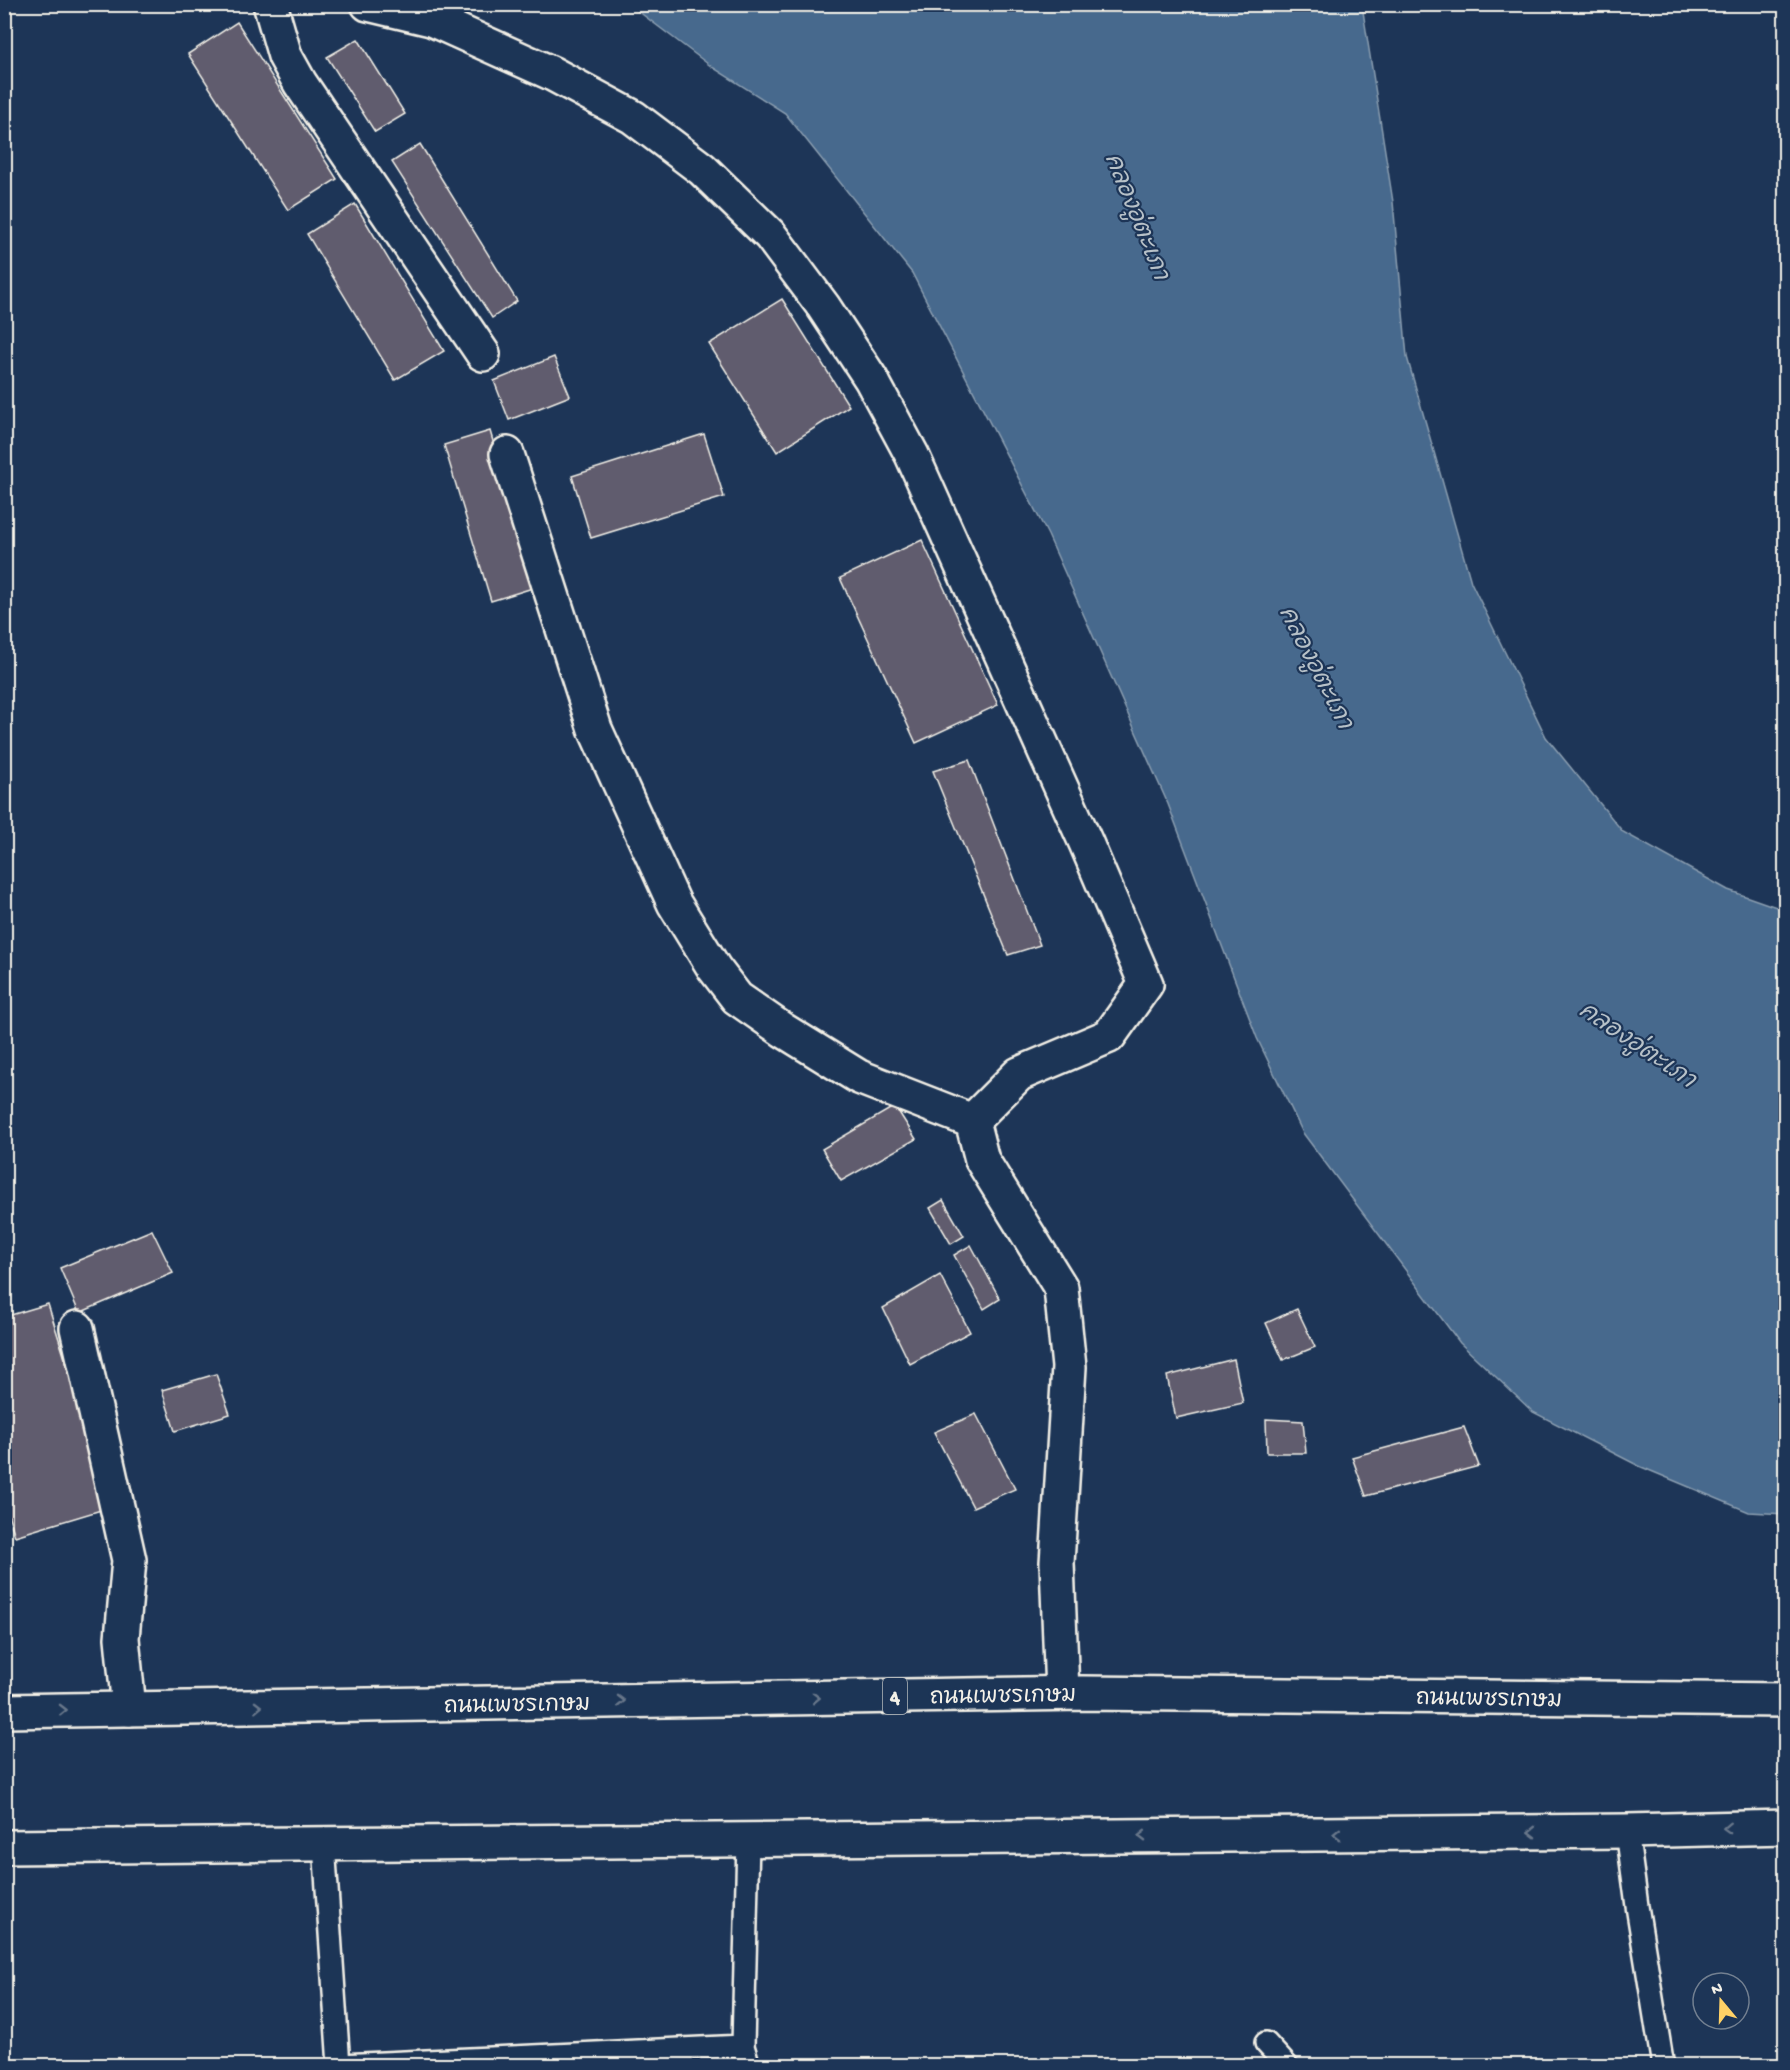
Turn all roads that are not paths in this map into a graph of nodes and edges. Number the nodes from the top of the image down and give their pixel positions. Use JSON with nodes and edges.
{"nodes":[{"id":1,"x":270,"y":4,"type":"edge"},
{"id":2,"x":368,"y":4,"type":"edge"},
{"id":3,"x":483,"y":354,"type":"dead end"},
{"id":4,"x":507,"y":454,"type":"dead end"},
{"id":5,"x":972,"y":1121,"type":"junction"},
{"id":6,"x":77,"y":1328,"type":"dead end"},
{"id":7,"x":1062,"y":1693,"type":"junction"},
{"id":8,"x":1785,"y":1700,"type":"edge"},
{"id":9,"x":129,"y":1709,"type":"junction"},
{"id":10,"x":4,"y":1710,"type":"edge"},
{"id":11,"x":1627,"y":1831,"type":"junction"},
{"id":12,"x":1780,"y":1832,"type":"edge"},
{"id":13,"x":748,"y":1840,"type":"junction"},
{"id":14,"x":324,"y":1844,"type":"junction"},
{"id":15,"x":4,"y":1847,"type":"edge"},
{"id":16,"x":1266,"y":2043,"type":"dead end"},
{"id":17,"x":746,"y":2056,"type":"edge"},
{"id":18,"x":414,"y":2063,"type":"edge"},
{"id":19,"x":339,"y":2065,"type":"edge"},
{"id":20,"x":1287,"y":2066,"type":"edge"},
{"id":21,"x":1663,"y":2066,"type":"edge"}],
"edges":[{"from":1,"to":3,"type":"main road"},
{"from":2,"to":5,"type":"main road"},
{"from":4,"to":5,"type":"main road"},
{"from":5,"to":7,"type":"main road"},
{"from":6,"to":9,"type":"main road"},
{"from":7,"to":8,"type":"main road","name":"ถนนเพชรเกษม","number":"4"},
{"from":9,"to":7,"type":"main road","name":"ถนนเพชรเกษม","number":"4","one_way":true},
{"from":10,"to":9,"type":"main road","name":"ถนนเพชรเกษม","number":"4","one_way":true},
{"from":12,"to":11,"type":"main road","one_way":true},
{"from":11,"to":13,"type":"main road","one_way":true},
{"from":11,"to":21,"type":"lane"},
{"from":13,"to":14,"type":"main road"},
{"from":13,"to":17,"type":"lane"},
{"from":14,"to":15,"type":"main road"},
{"from":14,"to":19,"type":"lane"},
{"from":16,"to":20,"type":"lane"},
{"from":17,"to":18,"type":"lane"},
{"from":18,"to":19,"type":"lane"}]}
